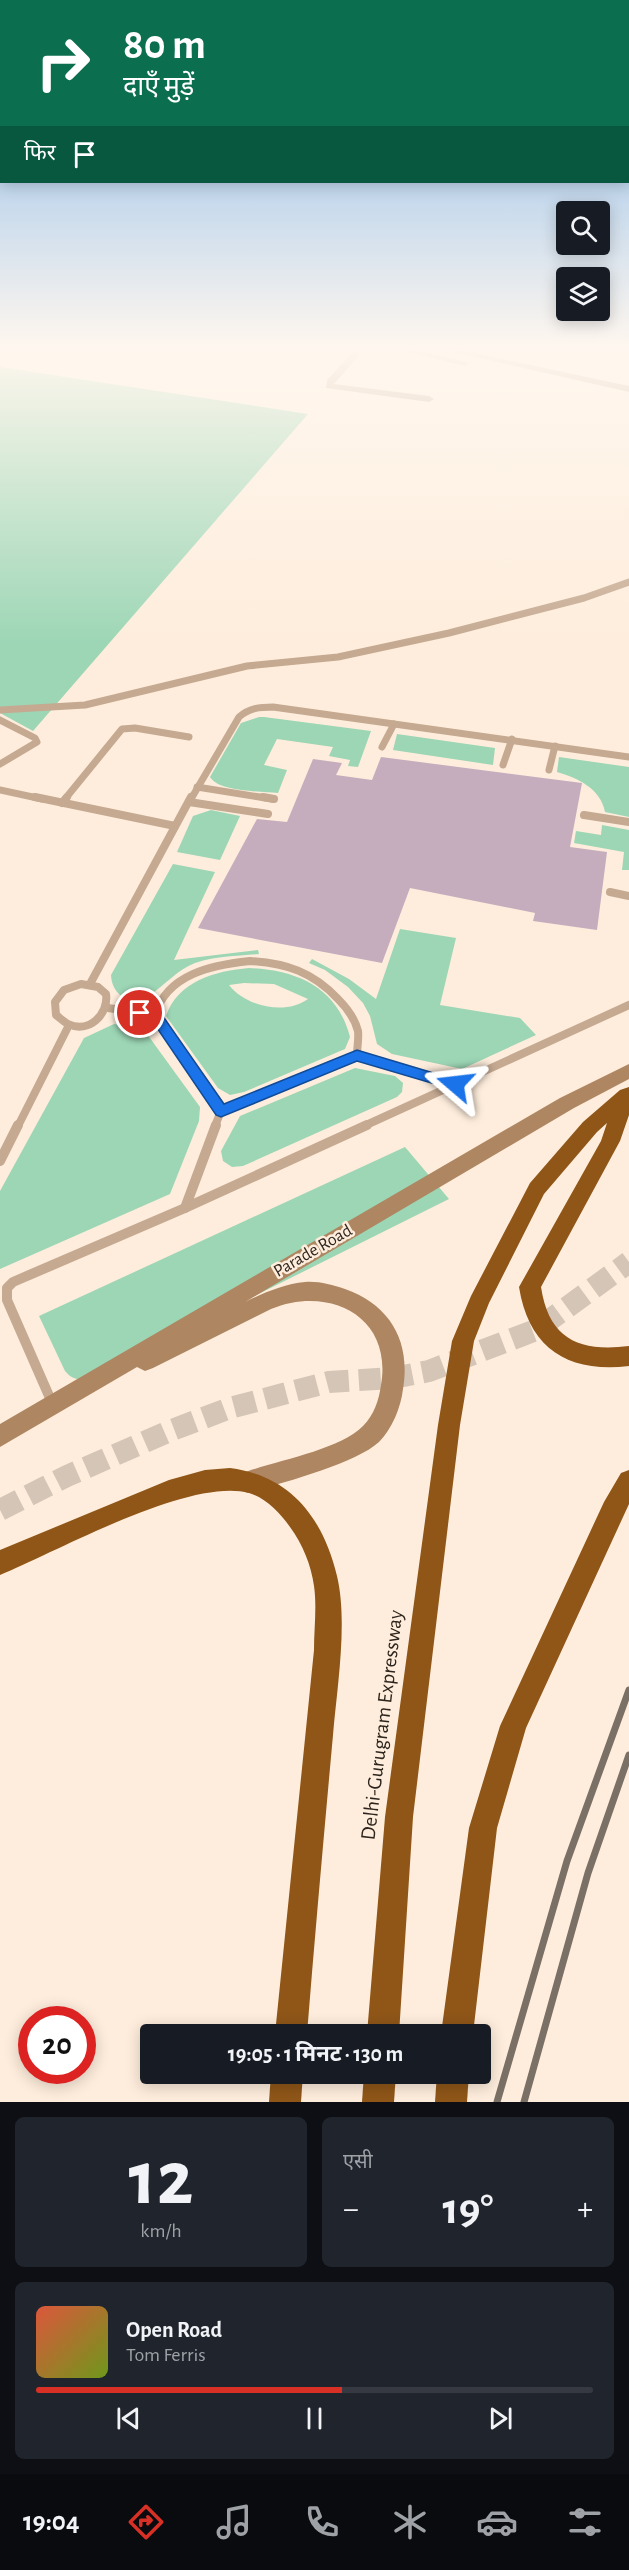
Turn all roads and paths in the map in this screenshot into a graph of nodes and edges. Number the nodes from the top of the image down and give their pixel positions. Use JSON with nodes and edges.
{"nodes":[{"id":1,"x":629,"y":582,"type":"edge"},
{"id":2,"x":0,"y":710,"type":"edge"},
{"id":3,"x":0,"y":720,"type":"edge"},
{"id":4,"x":394,"y":724,"type":"junction"},
{"id":5,"x":189,"y":737,"type":"dead end"},
{"id":6,"x":512,"y":739,"type":"junction"},
{"id":7,"x":555,"y":746,"type":"junction"},
{"id":8,"x":382,"y":747,"type":"dead end"},
{"id":9,"x":629,"y":757,"type":"edge"},
{"id":10,"x":0,"y":764,"type":"edge"},
{"id":11,"x":503,"y":765,"type":"dead end"},
{"id":12,"x":549,"y":771,"type":"dead end"},
{"id":13,"x":197,"y":787,"type":"junction"},
{"id":14,"x":0,"y":790,"type":"edge"},
{"id":15,"x":274,"y":799,"type":"dead end"},
{"id":16,"x":189,"y":801,"type":"junction"},
{"id":17,"x":62,"y":803,"type":"junction"},
{"id":18,"x":268,"y":814,"type":"dead end"},
{"id":19,"x":584,"y":815,"type":"dead end"},
{"id":20,"x":629,"y":822,"type":"edge"},
{"id":21,"x":175,"y":826,"type":"junction"},
{"id":22,"x":610,"y":892,"type":"dead end"},
{"id":23,"x":629,"y":896,"type":"edge"},
{"id":24,"x":90,"y":984,"type":"junction"},
{"id":25,"x":629,"y":1005,"type":"edge"},
{"id":26,"x":108,"y":1008,"type":"junction"},
{"id":27,"x":155,"y":1015,"type":"junction"},
{"id":28,"x":69,"y":1025,"type":"junction"},
{"id":29,"x":357,"y":1055,"type":"junction"},
{"id":30,"x":629,"y":1071,"type":"edge"},
{"id":31,"x":455,"y":1084,"type":"junction"},
{"id":32,"x":628,"y":1094,"type":"edge"},
{"id":33,"x":221,"y":1111,"type":"junction"},
{"id":34,"x":0,"y":1161,"type":"edge"},
{"id":35,"x":185,"y":1208,"type":"junction"},
{"id":36,"x":629,"y":1356,"type":"edge"},
{"id":37,"x":83,"y":1387,"type":"junction"},
{"id":38,"x":53,"y":1405,"type":"junction"},
{"id":39,"x":0,"y":1436,"type":"edge"},
{"id":40,"x":629,"y":1481,"type":"edge"},
{"id":41,"x":249,"y":1482,"type":"junction"},
{"id":42,"x":0,"y":1563,"type":"edge"},
{"id":43,"x":292,"y":2024,"type":"edge"},
{"id":44,"x":384,"y":2024,"type":"edge"},
{"id":45,"x":458,"y":2024,"type":"edge"},
{"id":46,"x":286,"y":2084,"type":"edge"},
{"id":47,"x":379,"y":2084,"type":"edge"},
{"id":48,"x":452,"y":2084,"type":"edge"},
{"id":49,"x":285,"y":2102,"type":"edge"},
{"id":50,"x":378,"y":2102,"type":"edge"},
{"id":51,"x":451,"y":2102,"type":"edge"}],
"edges":[{"from":1,"to":2,"type":"lane"},
{"from":3,"to":10,"type":"lane"},
{"from":4,"to":6,"type":"lane"},
{"from":4,"to":8,"type":"lane"},
{"from":4,"to":13,"type":"lane"},
{"from":5,"to":17,"type":"lane"},
{"from":6,"to":7,"type":"lane"},
{"from":6,"to":11,"type":"lane"},
{"from":7,"to":9,"type":"lane"},
{"from":7,"to":12,"type":"lane"},
{"from":13,"to":15,"type":"lane"},
{"from":13,"to":16,"type":"lane"},
{"from":14,"to":17,"type":"lane"},
{"from":16,"to":18,"type":"lane"},
{"from":16,"to":21,"type":"lane"},
{"from":17,"to":21,"type":"lane"},
{"from":19,"to":20,"type":"lane"},
{"from":21,"to":24,"type":"lane"},
{"from":22,"to":23,"type":"lane"},
{"from":24,"to":26,"type":"lane"},
{"from":24,"to":28,"type":"lane"},
{"from":25,"to":31,"type":"lane"},
{"from":26,"to":27,"type":"lane"},
{"from":26,"to":28,"type":"lane"},
{"from":27,"to":29,"type":"lane"},
{"from":27,"to":33,"type":"lane"},
{"from":28,"to":34,"type":"lane"},
{"from":29,"to":31,"type":"lane"},
{"from":29,"to":33,"type":"lane"},
{"from":30,"to":37,"type":"street","name":"Parade Road"},
{"from":31,"to":35,"type":"lane"},
{"from":32,"to":36,"type":"highway"},
{"from":32,"to":44,"type":"highway","name":"Delhi-Gurugram Expressway"},
{"from":33,"to":35,"type":"lane"},
{"from":35,"to":38,"type":"lane"},
{"from":37,"to":38,"type":"street","name":"Parade Road"},
{"from":37,"to":41,"type":"street"},
{"from":38,"to":39,"type":"street","name":"Parade Road"},
{"from":40,"to":45,"type":"highway"},
{"from":41,"to":42,"type":"highway"},
{"from":41,"to":43,"type":"highway"},
{"from":46,"to":49,"type":"highway"},
{"from":47,"to":50,"type":"highway"},
{"from":48,"to":51,"type":"highway"}]}
